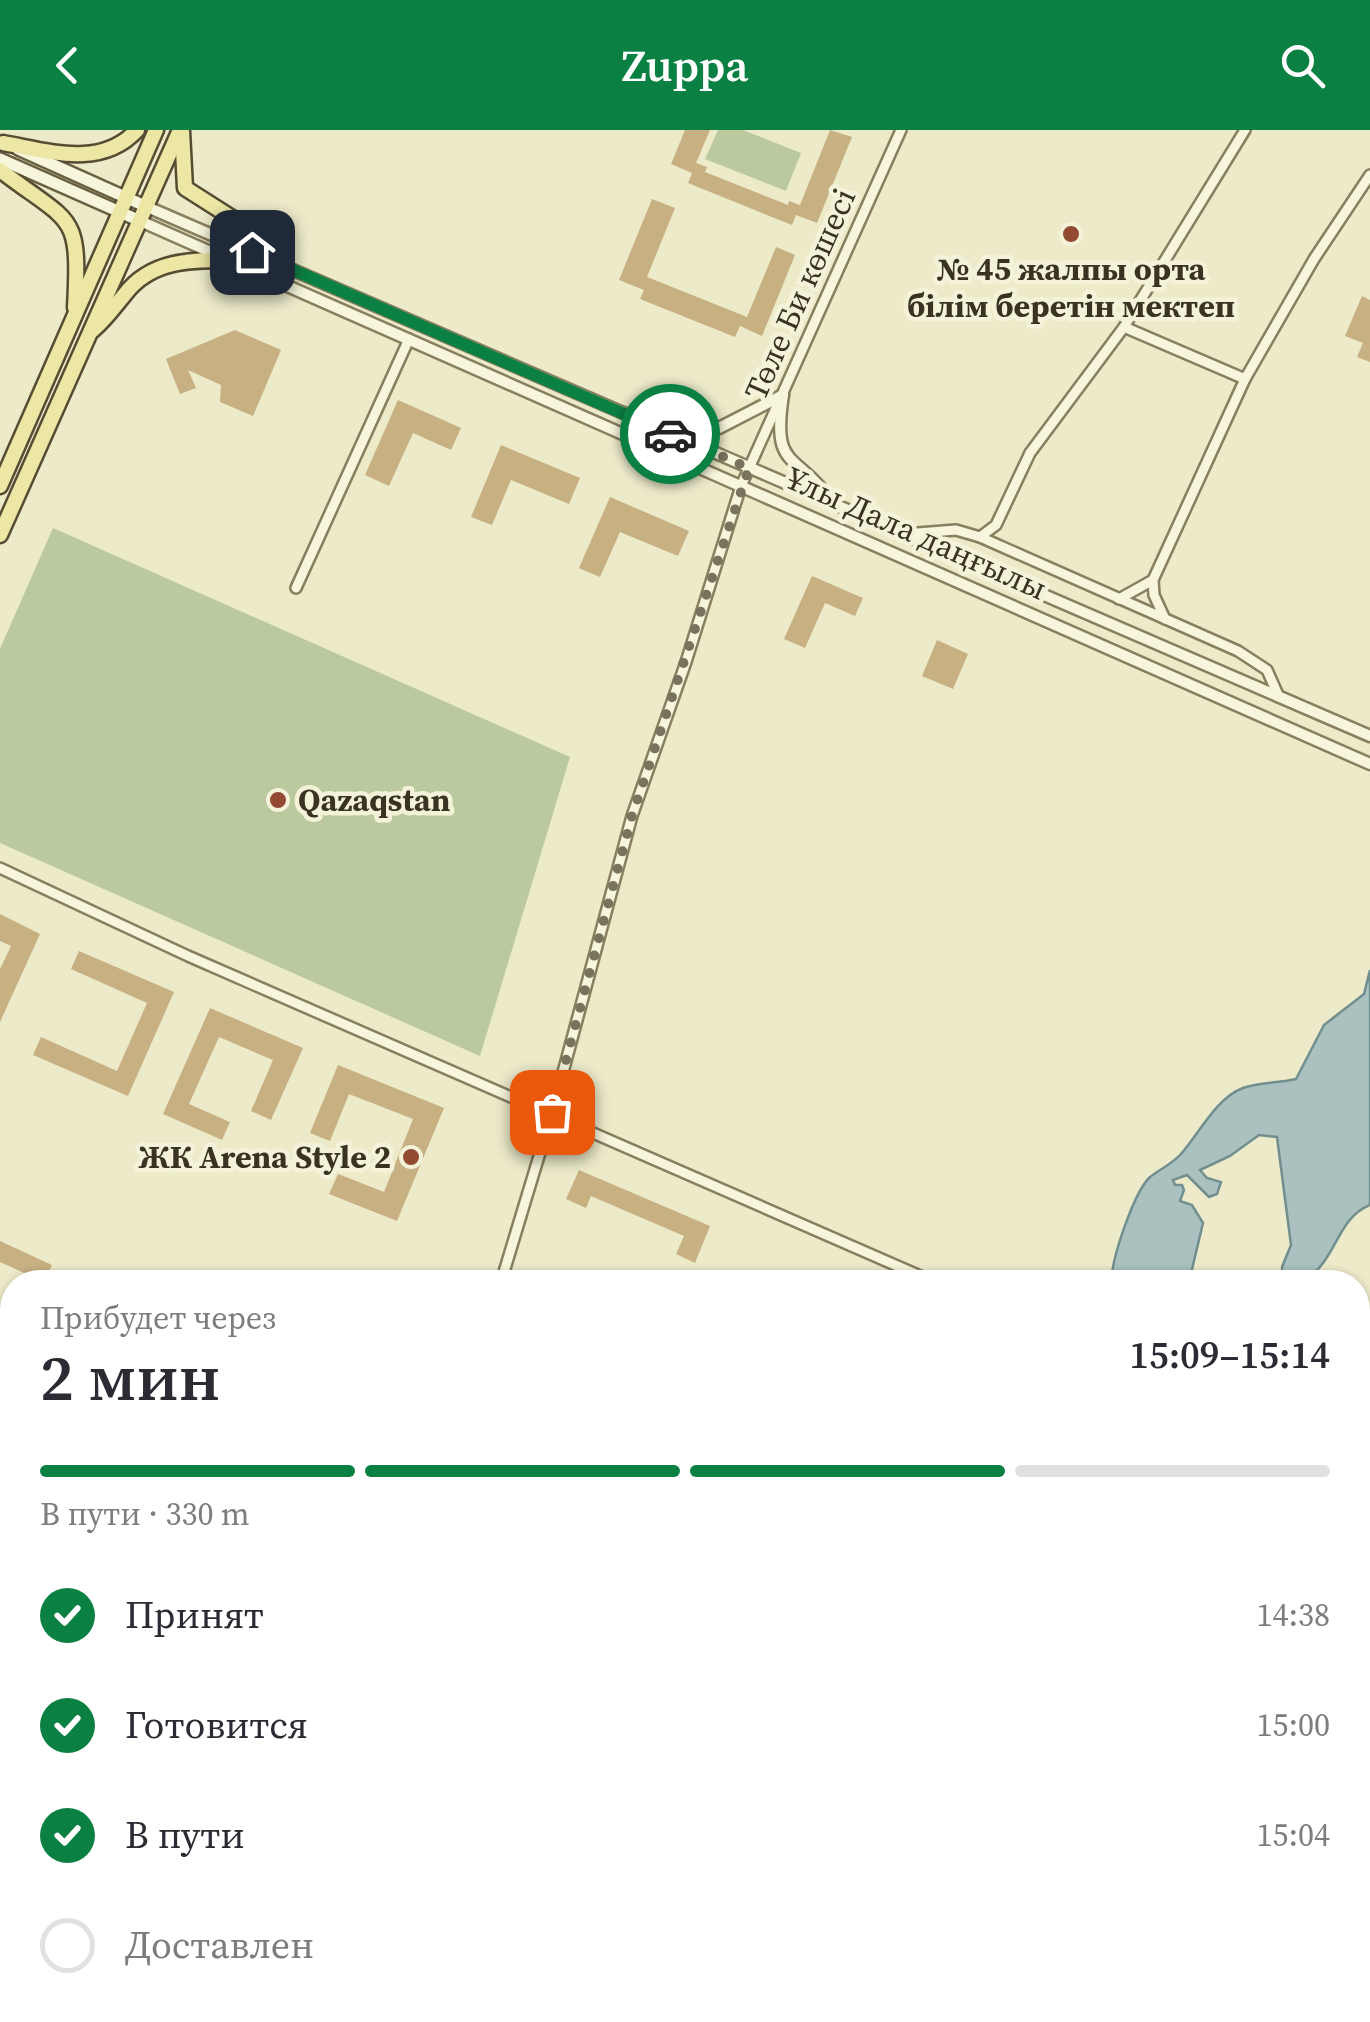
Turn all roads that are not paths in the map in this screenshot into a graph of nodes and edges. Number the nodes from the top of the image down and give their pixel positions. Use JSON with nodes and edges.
{"nodes":[{"id":1,"x":137,"y":130,"type":"edge"},
{"id":2,"x":156,"y":130,"type":"edge"},
{"id":3,"x":181,"y":130,"type":"edge"},
{"id":4,"x":901,"y":130,"type":"edge"},
{"id":5,"x":1244,"y":130,"type":"edge"},
{"id":6,"x":1,"y":148,"type":"edge"},
{"id":7,"x":0,"y":170,"type":"edge"},
{"id":8,"x":1370,"y":175,"type":"edge"},
{"id":9,"x":124,"y":205,"type":"junction"},
{"id":10,"x":142,"y":213,"type":"junction"},
{"id":11,"x":229,"y":260,"type":"junction"},
{"id":12,"x":280,"y":264,"type":"junction"},
{"id":13,"x":74,"y":317,"type":"junction"},
{"id":14,"x":1124,"y":327,"type":"junction"},
{"id":15,"x":88,"y":334,"type":"junction"},
{"id":16,"x":408,"y":339,"type":"junction"},
{"id":17,"x":1245,"y":379,"type":"junction"},
{"id":18,"x":783,"y":395,"type":"junction"},
{"id":19,"x":666,"y":432,"type":"junction"},
{"id":20,"x":749,"y":468,"type":"junction"},
{"id":21,"x":0,"y":486,"type":"edge"},
{"id":22,"x":741,"y":486,"type":"junction"},
{"id":23,"x":833,"y":503,"type":"junction"},
{"id":24,"x":903,"y":534,"type":"junction"},
{"id":25,"x":0,"y":535,"type":"edge"},
{"id":26,"x":980,"y":537,"type":"junction"},
{"id":27,"x":1153,"y":580,"type":"junction"},
{"id":28,"x":296,"y":588,"type":"dead end"},
{"id":29,"x":1119,"y":599,"type":"junction"},
{"id":30,"x":1165,"y":619,"type":"junction"},
{"id":31,"x":1279,"y":697,"type":"junction"},
{"id":32,"x":1348,"y":727,"type":"junction"},
{"id":33,"x":1370,"y":736,"type":"edge"},
{"id":34,"x":1337,"y":750,"type":"junction"},
{"id":35,"x":1370,"y":764,"type":"edge"},
{"id":36,"x":0,"y":868,"type":"edge"},
{"id":37,"x":552,"y":1112,"type":"junction"},
{"id":38,"x":505,"y":1270,"type":"edge"},
{"id":39,"x":907,"y":1270,"type":"edge"}],
"edges":[{"from":1,"to":6,"type":"main road"},
{"from":2,"to":9,"type":"main road"},
{"from":3,"to":10,"type":"main road"},
{"from":3,"to":12,"type":"main road"},
{"from":4,"to":18,"type":"street","name":"Төле Би көшесі"},
{"from":5,"to":14,"type":"street"},
{"from":6,"to":9,"type":"main road","name":"Ұлы Дала даңғылы"},
{"from":7,"to":13,"type":"main road"},
{"from":8,"to":17,"type":"street"},
{"from":9,"to":10,"type":"main road","name":"Ұлы Дала даңғылы"},
{"from":9,"to":13,"type":"main road"},
{"from":10,"to":11,"type":"street","name":"Ұлы Дала даңғылы"},
{"from":10,"to":12,"type":"street","name":"Ұлы Дала даңғылы"},
{"from":10,"to":15,"type":"main road"},
{"from":11,"to":15,"type":"main road"},
{"from":11,"to":16,"type":"street","name":"Ұлы Дала даңғылы"},
{"from":12,"to":19,"type":"street","name":"Ұлы Дала даңғылы"},
{"from":13,"to":21,"type":"main road"},
{"from":14,"to":17,"type":"street"},
{"from":14,"to":26,"type":"street"},
{"from":15,"to":25,"type":"main road"},
{"from":16,"to":22,"type":"street","name":"Ұлы Дала даңғылы"},
{"from":16,"to":28,"type":"street"},
{"from":17,"to":27,"type":"street"},
{"from":18,"to":19,"type":"street"},
{"from":18,"to":20,"type":"street","name":"Төле Би көшесі"},
{"from":18,"to":23,"type":"street"},
{"from":19,"to":20,"type":"street","name":"Ұлы Дала даңғылы"},
{"from":20,"to":22,"type":"street","name":"Төле Би көшесі"},
{"from":20,"to":23,"type":"street","name":"Ұлы Дала даңғылы"},
{"from":22,"to":34,"type":"street","name":"Ұлы Дала даңғылы"},
{"from":22,"to":37,"type":"street","name":"Төле Би көшесі"},
{"from":23,"to":24,"type":"street","name":"Ұлы Дала даңғылы"},
{"from":24,"to":26,"type":"street"},
{"from":24,"to":31,"type":"street","name":"Ұлы Дала даңғылы"},
{"from":26,"to":29,"type":"street"},
{"from":27,"to":29,"type":"street"},
{"from":27,"to":30,"type":"street"},
{"from":29,"to":30,"type":"street"},
{"from":30,"to":31,"type":"street"},
{"from":31,"to":32,"type":"street","name":"Ұлы Дала даңғылы"},
{"from":32,"to":33,"type":"street","name":"Ұлы Дала даңғылы"},
{"from":32,"to":34,"type":"street"},
{"from":34,"to":35,"type":"street","name":"Ұлы Дала даңғылы"},
{"from":36,"to":37,"type":"street"},
{"from":37,"to":38,"type":"street","name":"Төле Би көшесі"},
{"from":37,"to":39,"type":"street"}]}
